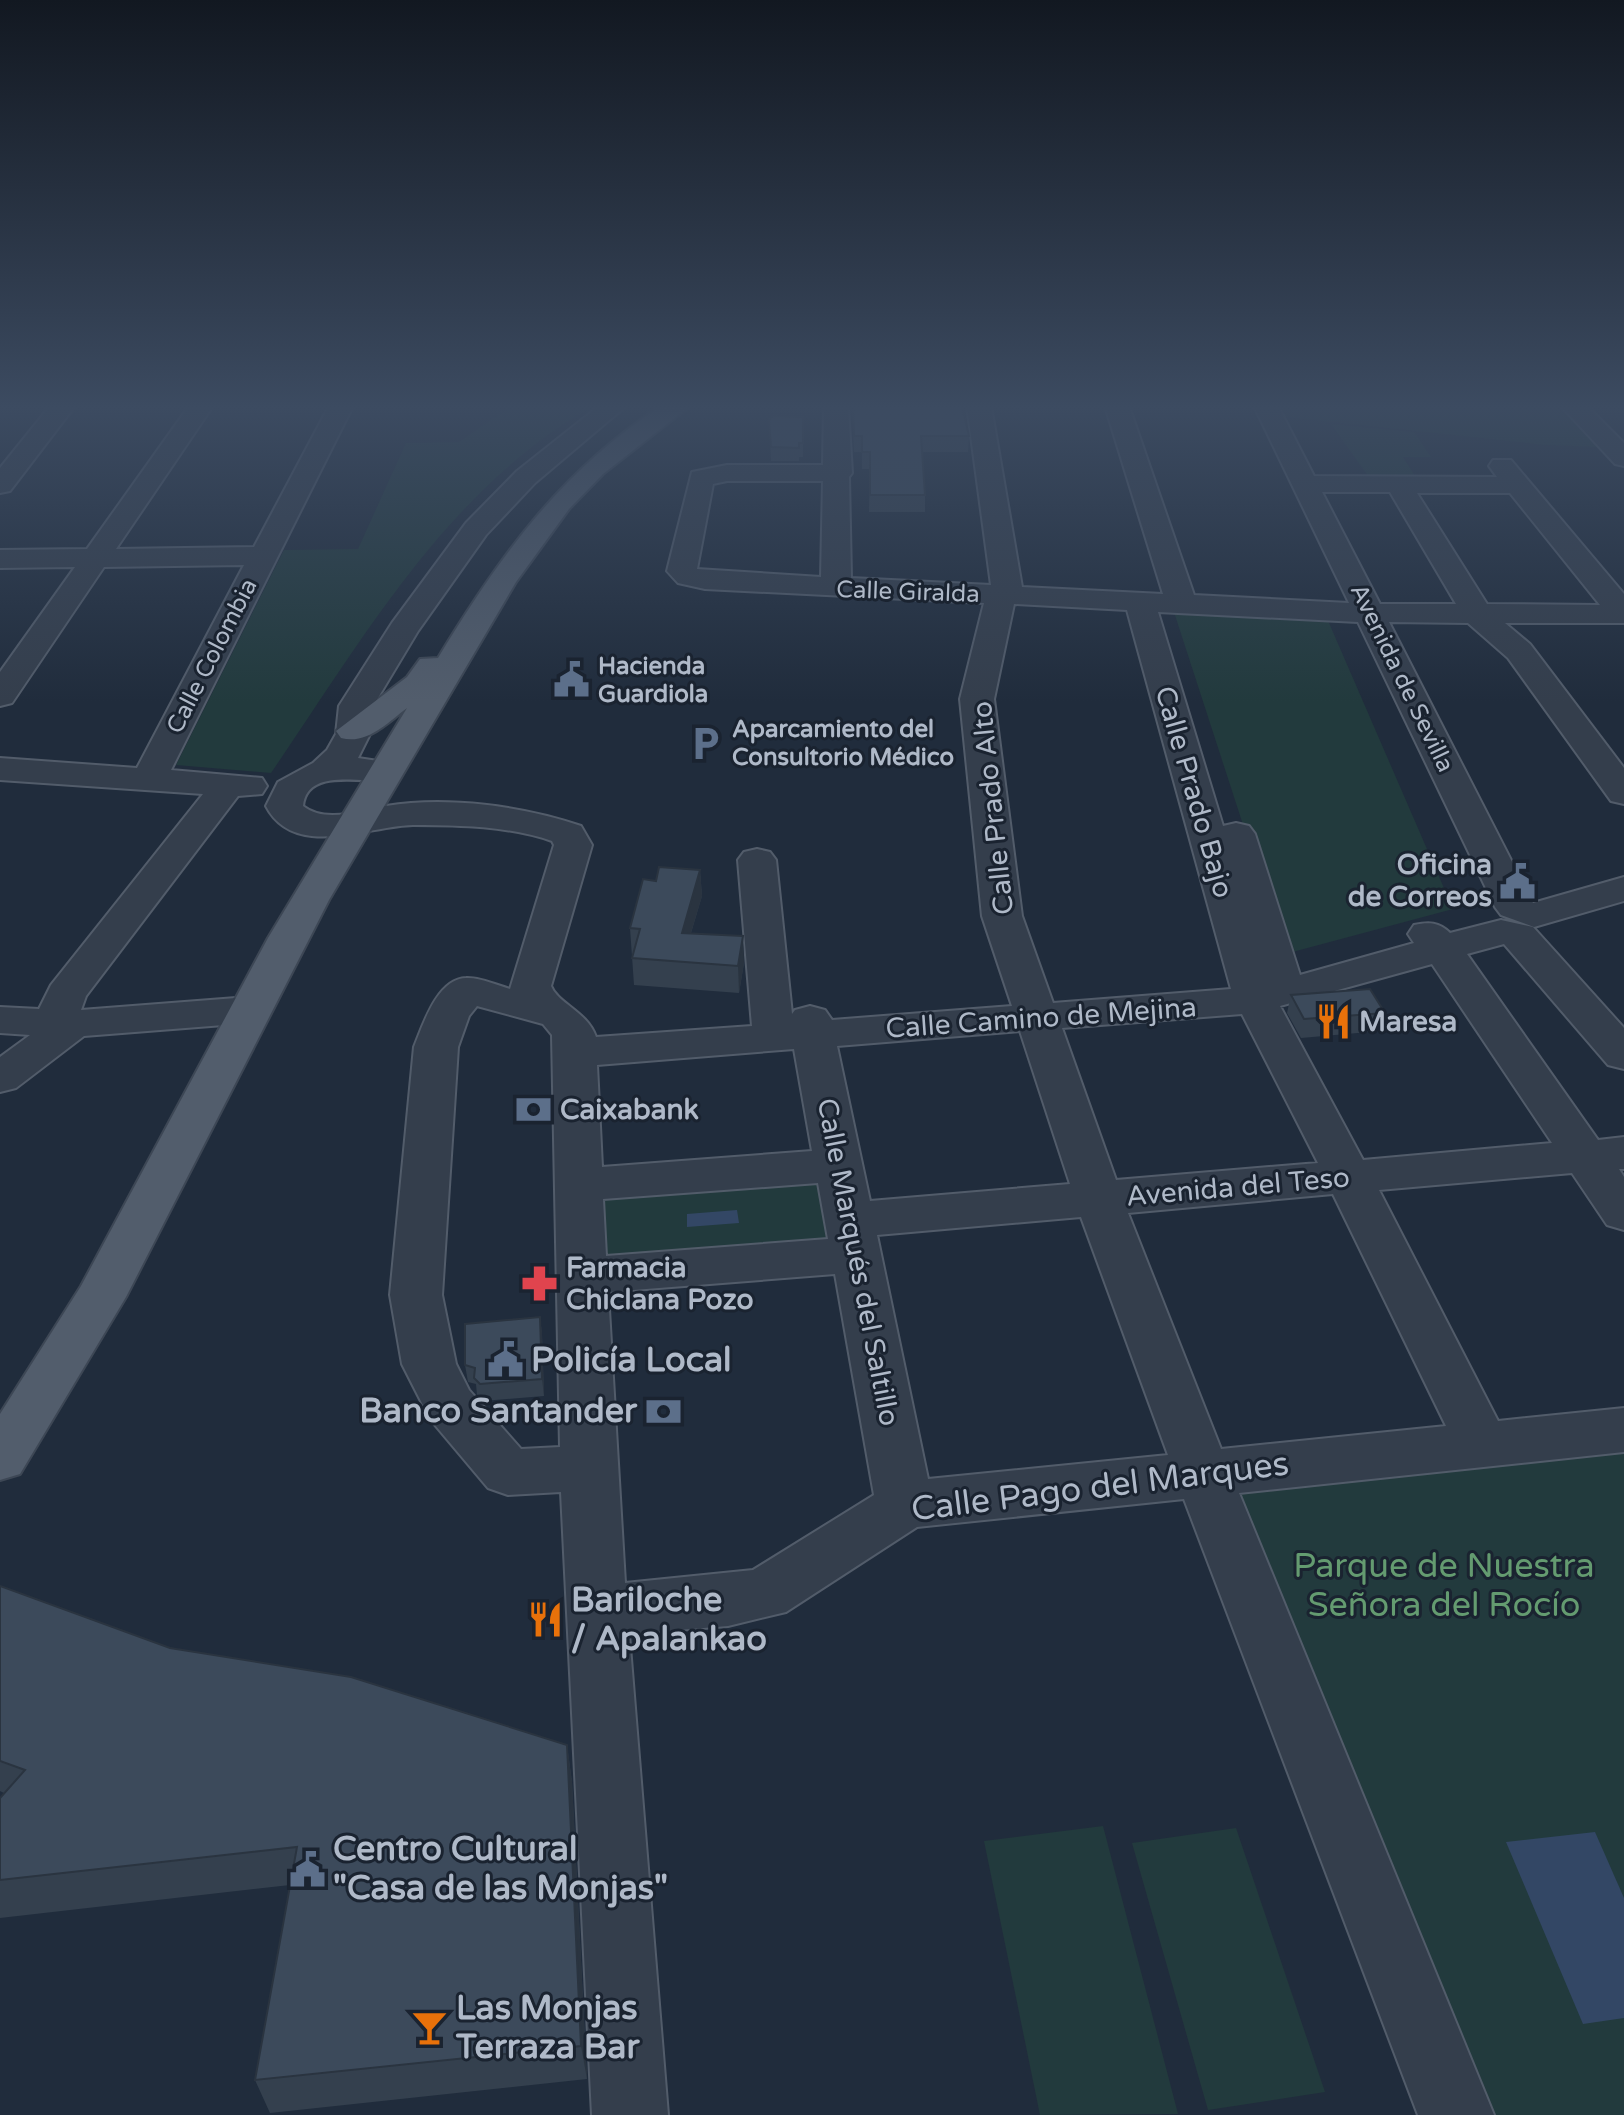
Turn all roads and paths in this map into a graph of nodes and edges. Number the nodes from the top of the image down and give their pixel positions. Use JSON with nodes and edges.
{"nodes":[{"id":1,"x":133,"y":505,"type":"edge"},
{"id":2,"x":290,"y":505,"type":"edge"},
{"id":3,"x":499,"y":505,"type":"edge"},
{"id":4,"x":558,"y":505,"type":"edge"},
{"id":5,"x":696,"y":505,"type":"edge"},
{"id":6,"x":838,"y":505,"type":"edge"},
{"id":7,"x":992,"y":505,"type":"edge"},
{"id":8,"x":1139,"y":505,"type":"edge"},
{"id":9,"x":1301,"y":505,"type":"edge"},
{"id":10,"x":1314,"y":505,"type":"edge"},
{"id":11,"x":1411,"y":505,"type":"edge"},
{"id":12,"x":1534,"y":505,"type":"edge"},
{"id":13,"x":521,"y":548,"type":"junction"},
{"id":14,"x":263,"y":556,"type":"junction"},
{"id":15,"x":96,"y":558,"type":"junction"},
{"id":16,"x":0,"y":559,"type":"edge"},
{"id":17,"x":836,"y":589,"type":"junction"},
{"id":18,"x":1004,"y":596,"type":"junction"},
{"id":19,"x":1162,"y":604,"type":"junction"},
{"id":20,"x":1358,"y":613,"type":"junction"},
{"id":21,"x":1624,"y":614,"type":"edge"},
{"id":22,"x":1478,"y":615,"type":"junction"},
{"id":23,"x":0,"y":696,"type":"edge"},
{"id":24,"x":353,"y":731,"type":"junction"},
{"id":25,"x":14,"y":769,"type":"edge"},
{"id":26,"x":324,"y":771,"type":"junction"},
{"id":27,"x":149,"y":778,"type":"junction"},
{"id":28,"x":228,"y":785,"type":"junction"},
{"id":29,"x":288,"y":790,"type":"junction"},
{"id":30,"x":1624,"y":793,"type":"edge"},
{"id":31,"x":0,"y":798,"type":"edge"},
{"id":32,"x":353,"y":814,"type":"junction"},
{"id":33,"x":757,"y":860,"type":"dead end"},
{"id":34,"x":1624,"y":889,"type":"edge"},
{"id":35,"x":1512,"y":921,"type":"junction"},
{"id":36,"x":1436,"y":942,"type":"junction"},
{"id":37,"x":1261,"y":985,"type":"junction"},
{"id":38,"x":249,"y":1010,"type":"junction"},
{"id":39,"x":1033,"y":1010,"type":"junction"},
{"id":40,"x":0,"y":1020,"type":"edge"},
{"id":41,"x":1624,"y":1020,"type":"edge"},
{"id":42,"x":64,"y":1024,"type":"junction"},
{"id":43,"x":798,"y":1026,"type":"junction"},
{"id":44,"x":568,"y":1034,"type":"junction"},
{"id":45,"x":1624,"y":1055,"type":"edge"},
{"id":46,"x":0,"y":1078,"type":"edge"},
{"id":47,"x":1605,"y":1154,"type":"edge"},
{"id":48,"x":840,"y":1165,"type":"junction"},
{"id":49,"x":1348,"y":1178,"type":"junction"},
{"id":50,"x":578,"y":1185,"type":"junction"},
{"id":51,"x":1099,"y":1199,"type":"junction"},
{"id":52,"x":1624,"y":1213,"type":"edge"},
{"id":53,"x":855,"y":1237,"type":"junction"},
{"id":54,"x":581,"y":1276,"type":"junction"},
{"id":55,"x":1624,"y":1430,"type":"edge"},
{"id":56,"x":1482,"y":1443,"type":"junction"},
{"id":57,"x":0,"y":1458,"type":"edge"},
{"id":58,"x":588,"y":1468,"type":"junction"},
{"id":59,"x":1202,"y":1472,"type":"junction"},
{"id":60,"x":905,"y":1505,"type":"junction"},
{"id":61,"x":598,"y":1611,"type":"junction"},
{"id":62,"x":629,"y":2095,"type":"edge"},
{"id":63,"x":1456,"y":2115,"type":"edge"}],
"edges":[{"from":1,"to":15,"type":"street"},
{"from":2,"to":14,"type":"street","name":"Calle Colombia"},
{"from":3,"to":24,"type":"street"},
{"from":4,"to":13,"type":"main road"},
{"from":5,"to":17,"type":"street","name":"Calle Giralda"},
{"from":6,"to":17,"type":"street"},
{"from":7,"to":18,"type":"street"},
{"from":8,"to":19,"type":"street","name":"Calle Prado Bajo"},
{"from":9,"to":20,"type":"street","name":"Avenida de Sevilla"},
{"from":10,"to":20,"type":"street","name":"Avenida de Sevilla"},
{"from":11,"to":22,"type":"street"},
{"from":12,"to":21,"type":"street"},
{"from":13,"to":24,"type":"main road"},
{"from":13,"to":32,"type":"main road"},
{"from":14,"to":15,"type":"street"},
{"from":14,"to":27,"type":"street","name":"Calle Colombia"},
{"from":15,"to":16,"type":"street"},
{"from":15,"to":23,"type":"street"},
{"from":17,"to":18,"type":"street","name":"Calle Giralda"},
{"from":18,"to":19,"type":"street","name":"Calle Giralda"},
{"from":18,"to":39,"type":"street","name":"Calle Prado Alto"},
{"from":19,"to":20,"type":"street","name":"Calle Giralda"},
{"from":19,"to":37,"type":"street","name":"Calle Prado Bajo"},
{"from":20,"to":22,"type":"street","name":"Calle Giralda"},
{"from":20,"to":35,"type":"street","name":"Avenida de Sevilla"},
{"from":21,"to":22,"type":"street","name":"Calle Giralda"},
{"from":22,"to":30,"type":"street"},
{"from":24,"to":26,"type":"street"},
{"from":25,"to":27,"type":"street"},
{"from":25,"to":31,"type":"street"},
{"from":26,"to":29,"type":"street"},
{"from":26,"to":32,"type":"street"},
{"from":27,"to":28,"type":"street"},
{"from":28,"to":29,"type":"street"},
{"from":28,"to":42,"type":"street"},
{"from":29,"to":32,"type":"street"},
{"from":32,"to":38,"type":"main road"},
{"from":32,"to":44,"type":"street"},
{"from":33,"to":43,"type":"street","name":"Calle Marqués del Saltillo"},
{"from":34,"to":35,"type":"street","name":"Calle Camino de Mejina"},
{"from":35,"to":36,"type":"street","name":"Calle Camino de Mejina"},
{"from":35,"to":41,"type":"street"},
{"from":35,"to":45,"type":"street"},
{"from":36,"to":37,"type":"street","name":"Calle Camino de Mejina"},
{"from":36,"to":47,"type":"street"},
{"from":37,"to":39,"type":"street","name":"Calle Camino de Mejina"},
{"from":37,"to":49,"type":"street","name":"Calle Prado Bajo"},
{"from":38,"to":42,"type":"street"},
{"from":38,"to":57,"type":"main road"},
{"from":39,"to":43,"type":"street","name":"Calle Camino de Mejina"},
{"from":39,"to":51,"type":"street","name":"Calle Prado Alto"},
{"from":40,"to":42,"type":"street"},
{"from":42,"to":46,"type":"street"},
{"from":43,"to":44,"type":"street","name":"Calle Camino de Mejina"},
{"from":43,"to":48,"type":"street","name":"Calle Marqués del Saltillo"},
{"from":44,"to":50,"type":"street"},
{"from":44,"to":58,"type":"street","name":"Calle Camino de Mejina"},
{"from":47,"to":49,"type":"street","name":"Avenida del Teso"},
{"from":47,"to":52,"type":"street"},
{"from":48,"to":50,"type":"street"},
{"from":48,"to":53,"type":"street","name":"Calle Marqués del Saltillo"},
{"from":49,"to":51,"type":"street","name":"Avenida del Teso"},
{"from":49,"to":56,"type":"street","name":"Calle Prado Bajo"},
{"from":50,"to":54,"type":"street"},
{"from":51,"to":53,"type":"street","name":"Avenida del Teso"},
{"from":51,"to":59,"type":"street","name":"Calle Prado Alto"},
{"from":53,"to":54,"type":"street","name":"Avenida del Teso"},
{"from":53,"to":60,"type":"street","name":"Calle Marqués del Saltillo"},
{"from":54,"to":58,"type":"street"},
{"from":55,"to":56,"type":"street","name":"Calle Pago del Marques"},
{"from":56,"to":59,"type":"street","name":"Calle Pago del Marques"},
{"from":58,"to":61,"type":"street"},
{"from":59,"to":60,"type":"street","name":"Calle Pago del Marques"},
{"from":59,"to":63,"type":"street","name":"Calle Prado Alto"},
{"from":60,"to":61,"type":"street","name":"Calle Pago del Marques"},
{"from":61,"to":62,"type":"street"}]}
